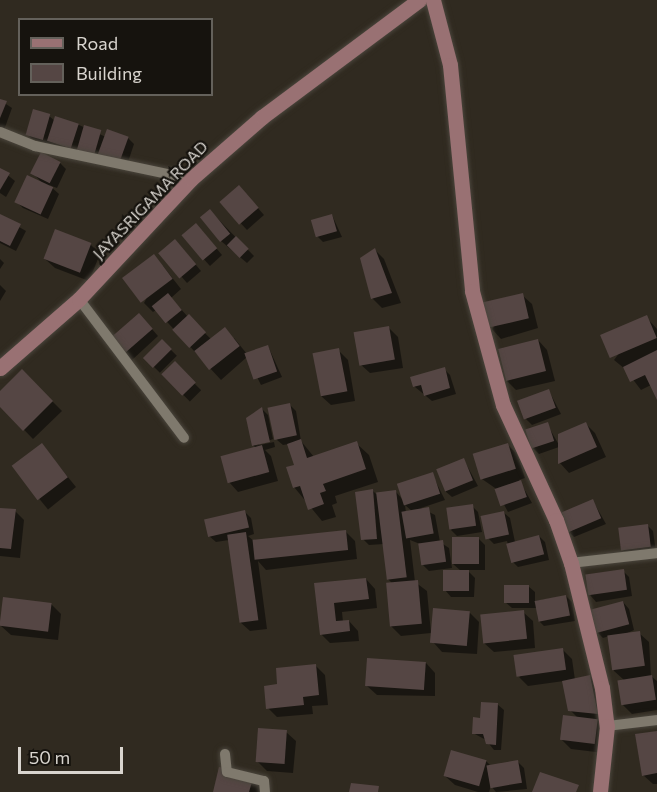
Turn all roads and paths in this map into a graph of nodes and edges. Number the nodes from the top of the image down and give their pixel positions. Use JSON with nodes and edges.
{"nodes":[{"id":1,"x":419,"y":0,"type":"edge"},
{"id":2,"x":433,"y":0,"type":"edge"},
{"id":3,"x":0,"y":132,"type":"edge"},
{"id":4,"x":191,"y":179,"type":"junction"},
{"id":5,"x":79,"y":299,"type":"junction"},
{"id":6,"x":0,"y":368,"type":"edge"},
{"id":7,"x":184,"y":438,"type":"dead end"},
{"id":8,"x":657,"y":554,"type":"edge"},
{"id":9,"x":571,"y":563,"type":"junction"},
{"id":10,"x":657,"y":720,"type":"edge"},
{"id":11,"x":607,"y":726,"type":"junction"},
{"id":12,"x":225,"y":754,"type":"dead end"},
{"id":13,"x":266,"y":792,"type":"edge"},
{"id":14,"x":600,"y":792,"type":"edge"}],
"edges":[{"from":1,"to":4,"type":"street","name":"JAYASRIGAMA ROAD"},
{"from":2,"to":9,"type":"street"},
{"from":3,"to":4,"type":"street"},
{"from":4,"to":5,"type":"street","name":"JAYASRIGAMA ROAD"},
{"from":5,"to":6,"type":"street","name":"JAYASRIGAMA ROAD"},
{"from":5,"to":7,"type":"street"},
{"from":8,"to":9,"type":"street"},
{"from":9,"to":11,"type":"street"},
{"from":10,"to":11,"type":"street"},
{"from":11,"to":14,"type":"street"},
{"from":12,"to":13,"type":"street"}]}
